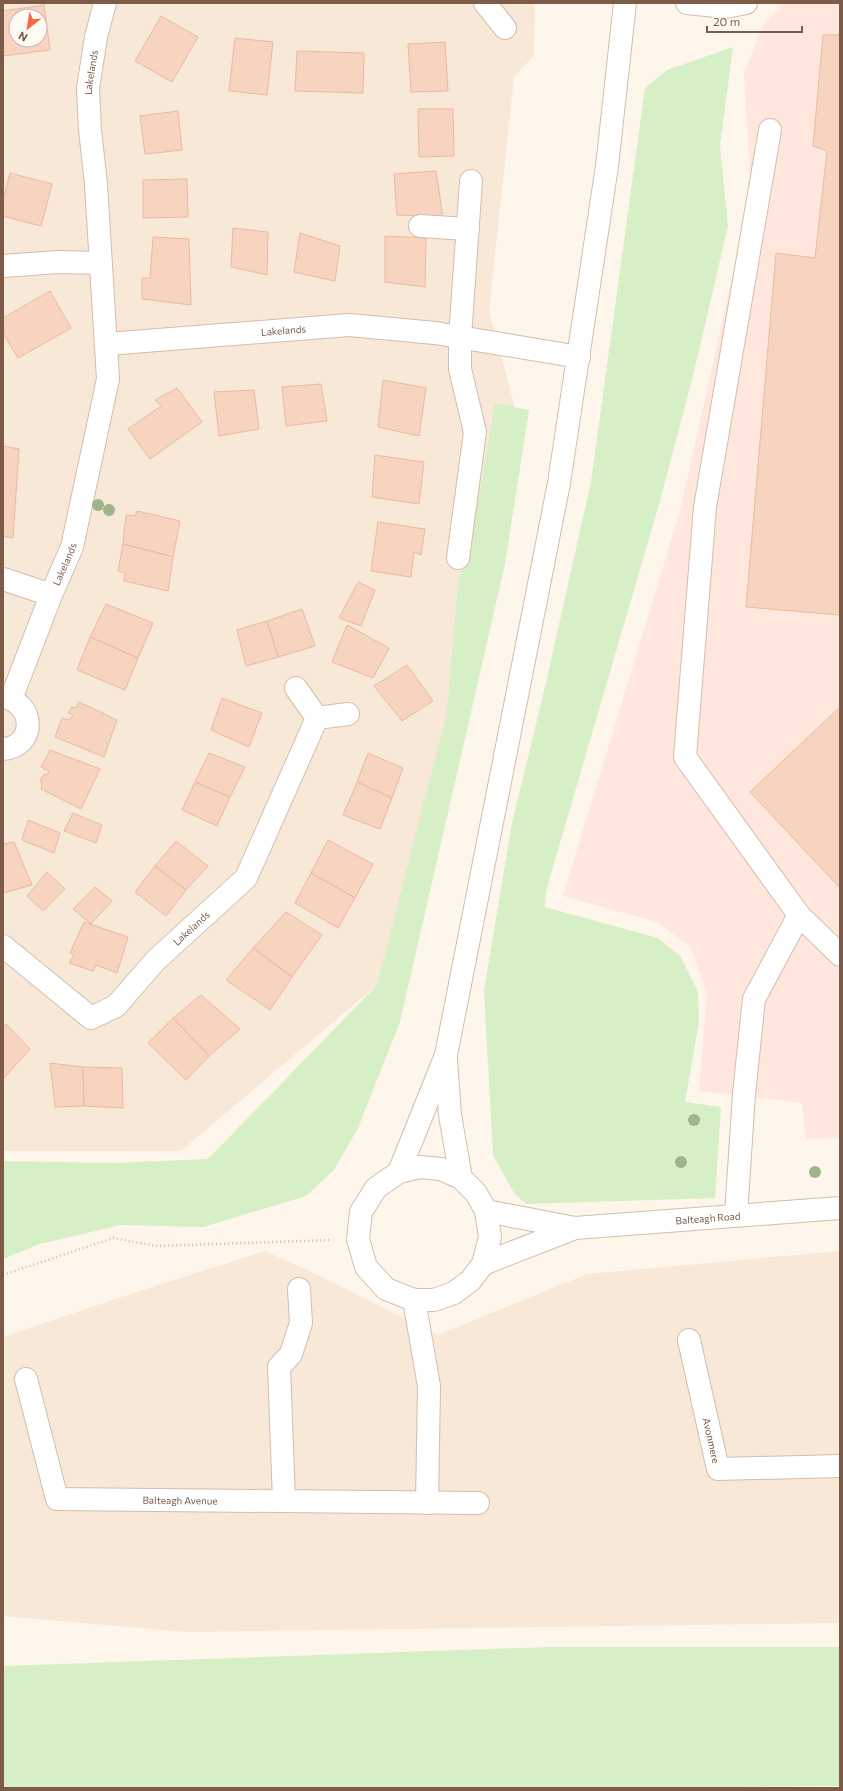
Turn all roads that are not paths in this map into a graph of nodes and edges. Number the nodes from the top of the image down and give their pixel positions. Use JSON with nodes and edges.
{"nodes":[{"id":1,"x":104,"y":3,"type":"edge"},
{"id":2,"x":484,"y":3,"type":"edge"},
{"id":3,"x":625,"y":3,"type":"edge"},
{"id":4,"x":687,"y":3,"type":"edge"},
{"id":5,"x":746,"y":3,"type":"edge"},
{"id":6,"x":505,"y":28,"type":"dead end"},
{"id":7,"x":770,"y":130,"type":"dead end"},
{"id":8,"x":471,"y":181,"type":"dead end"},
{"id":9,"x":420,"y":226,"type":"dead end"},
{"id":10,"x":468,"y":229,"type":"junction"},
{"id":11,"x":100,"y":264,"type":"junction"},
{"id":12,"x":3,"y":266,"type":"edge"},
{"id":13,"x":460,"y":337,"type":"junction"},
{"id":14,"x":107,"y":344,"type":"junction"},
{"id":15,"x":579,"y":357,"type":"junction"},
{"id":16,"x":458,"y":558,"type":"dead end"},
{"id":17,"x":3,"y":579,"type":"edge"},
{"id":18,"x":51,"y":595,"type":"junction"},
{"id":19,"x":296,"y":688,"type":"dead end"},
{"id":20,"x":7,"y":698,"type":"edge"},
{"id":21,"x":348,"y":714,"type":"dead end"},
{"id":22,"x":317,"y":718,"type":"junction"},
{"id":23,"x":3,"y":750,"type":"edge"},
{"id":24,"x":799,"y":915,"type":"junction"},
{"id":25,"x":3,"y":946,"type":"edge"},
{"id":26,"x":840,"y":955,"type":"edge"},
{"id":27,"x":446,"y":1055,"type":"junction"},
{"id":28,"x":399,"y":1172,"type":"junction"},
{"id":29,"x":460,"y":1178,"type":"junction"},
{"id":30,"x":840,"y":1208,"type":"edge"},
{"id":31,"x":486,"y":1211,"type":"junction"},
{"id":32,"x":736,"y":1215,"type":"junction"},
{"id":33,"x":575,"y":1228,"type":"junction"},
{"id":34,"x":483,"y":1264,"type":"junction"},
{"id":35,"x":299,"y":1289,"type":"dead end"},
{"id":36,"x":414,"y":1300,"type":"junction"},
{"id":37,"x":689,"y":1340,"type":"dead end"},
{"id":38,"x":26,"y":1379,"type":"dead end"},
{"id":39,"x":840,"y":1466,"type":"edge"},
{"id":40,"x":284,"y":1501,"type":"junction"},
{"id":41,"x":427,"y":1503,"type":"junction"},
{"id":42,"x":478,"y":1503,"type":"dead end"}],
"edges":[{"from":1,"to":11,"type":"street","name":"Lakelands"},
{"from":2,"to":6,"type":"street"},
{"from":3,"to":15,"type":"street"},
{"from":4,"to":5,"type":"street"},
{"from":7,"to":24,"type":"street"},
{"from":8,"to":10,"type":"street"},
{"from":9,"to":10,"type":"street"},
{"from":10,"to":13,"type":"street"},
{"from":11,"to":12,"type":"street"},
{"from":11,"to":14,"type":"street","name":"Lakelands"},
{"from":13,"to":14,"type":"street","name":"Lakelands"},
{"from":13,"to":15,"type":"street","name":"Lakelands"},
{"from":13,"to":16,"type":"street"},
{"from":14,"to":18,"type":"street","name":"Lakelands"},
{"from":15,"to":27,"type":"street"},
{"from":17,"to":18,"type":"street","name":"Lakelands"},
{"from":18,"to":20,"type":"street","name":"Lakelands"},
{"from":19,"to":22,"type":"street"},
{"from":20,"to":23,"type":"street","name":"Lakelands"},
{"from":21,"to":22,"type":"street"},
{"from":22,"to":25,"type":"street","name":"Lakelands"},
{"from":24,"to":26,"type":"street"},
{"from":24,"to":32,"type":"street"},
{"from":27,"to":28,"type":"street"},
{"from":27,"to":29,"type":"street"},
{"from":28,"to":29,"type":"street"},
{"from":28,"to":36,"type":"street"},
{"from":29,"to":31,"type":"street"},
{"from":30,"to":32,"type":"street","name":"Balteagh Road"},
{"from":31,"to":33,"type":"street","name":"Balteagh Road"},
{"from":31,"to":34,"type":"street"},
{"from":32,"to":33,"type":"street","name":"Balteagh Road"},
{"from":33,"to":34,"type":"street","name":"Balteagh Road"},
{"from":34,"to":36,"type":"street"},
{"from":35,"to":40,"type":"street"},
{"from":36,"to":41,"type":"street"},
{"from":37,"to":39,"type":"street","name":"Avonmere"},
{"from":38,"to":40,"type":"street","name":"Balteagh Avenue"},
{"from":40,"to":41,"type":"street","name":"Balteagh Avenue"},
{"from":41,"to":42,"type":"street","name":"Balteagh Avenue"}]}
